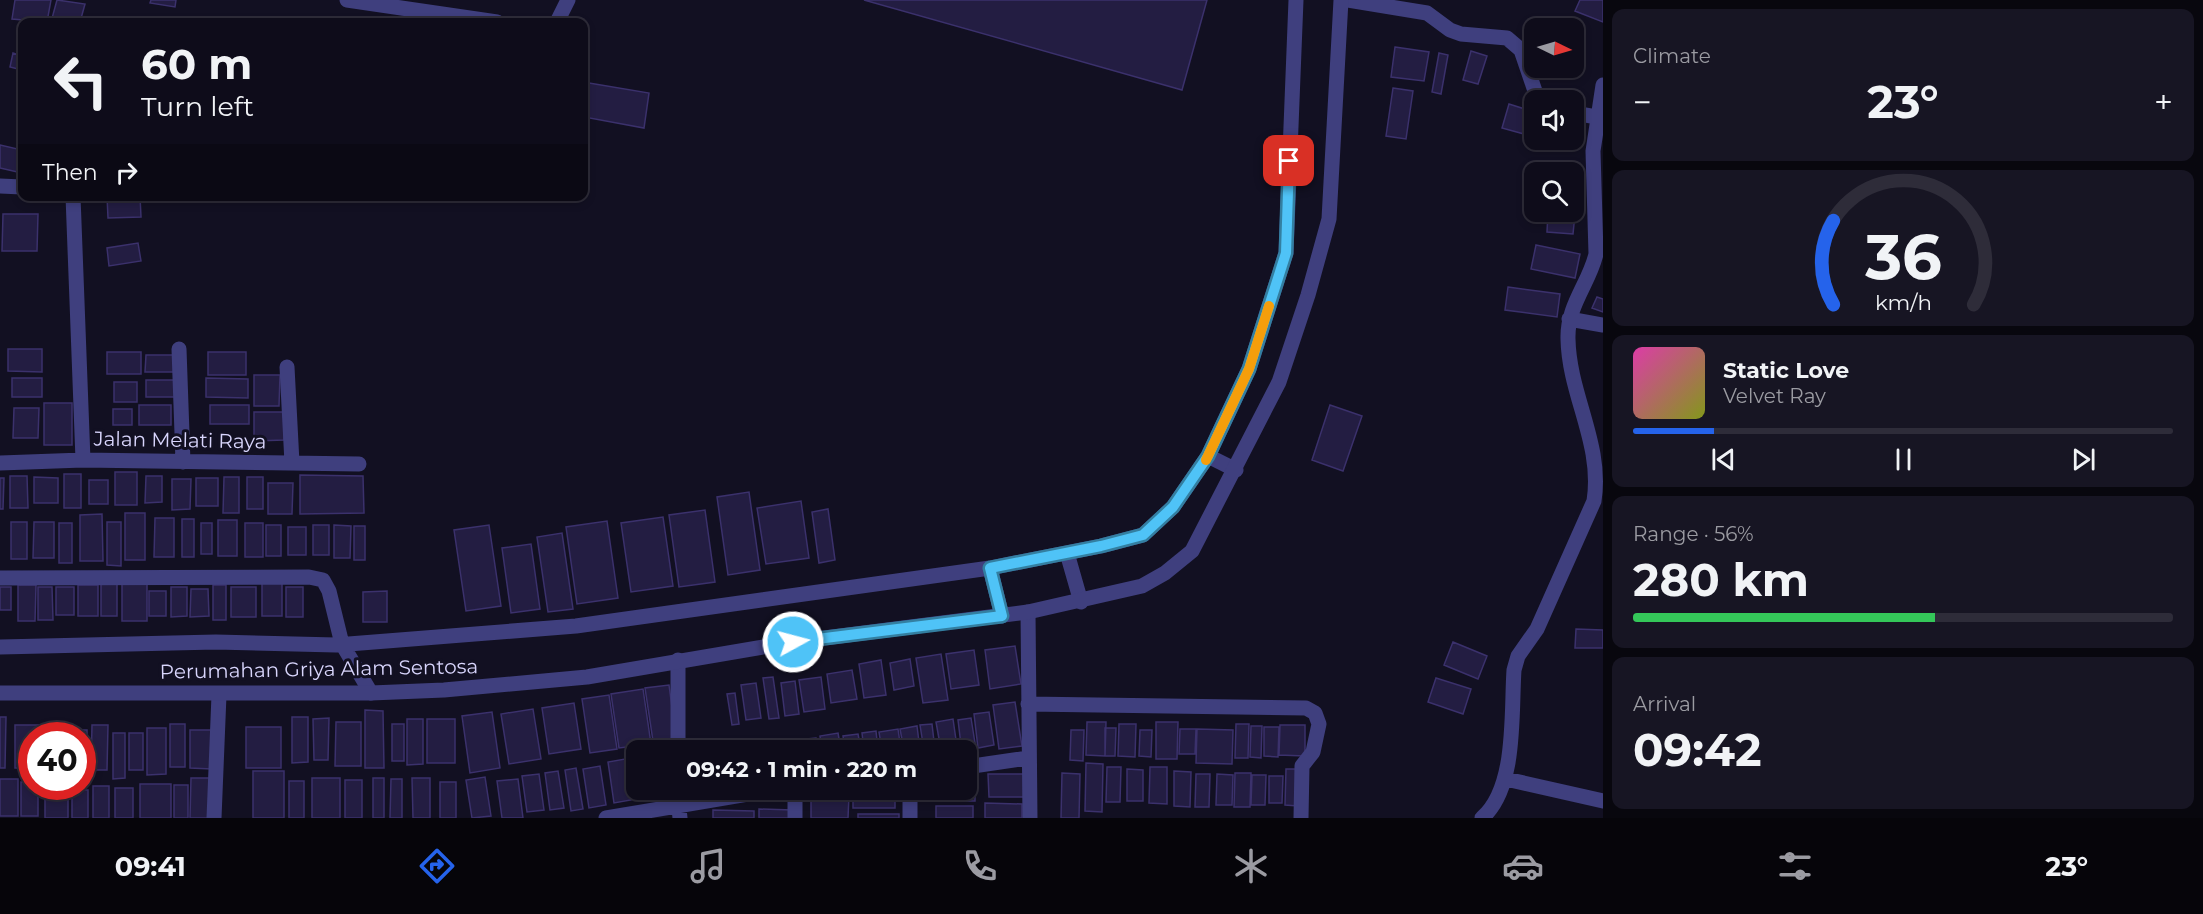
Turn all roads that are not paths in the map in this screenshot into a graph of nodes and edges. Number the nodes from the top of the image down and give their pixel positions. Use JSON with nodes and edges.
{"nodes":[{"id":1,"x":347,"y":0,"type":"edge"},
{"id":2,"x":568,"y":0,"type":"edge"},
{"id":3,"x":1296,"y":0,"type":"edge"},
{"id":4,"x":1341,"y":0,"type":"edge"},
{"id":5,"x":1348,"y":0,"type":"edge"},
{"id":6,"x":470,"y":18,"type":"edge"},
{"id":7,"x":559,"y":18,"type":"edge"},
{"id":8,"x":1603,"y":85,"type":"edge"},
{"id":9,"x":1535,"y":90,"type":"edge"},
{"id":10,"x":1584,"y":115,"type":"edge"},
{"id":11,"x":1600,"y":118,"type":"edge"},
{"id":12,"x":0,"y":186,"type":"edge"},
{"id":13,"x":18,"y":187,"type":"edge"},
{"id":14,"x":73,"y":201,"type":"edge"},
{"id":15,"x":1569,"y":319,"type":"junction"},
{"id":16,"x":1603,"y":325,"type":"edge"},
{"id":17,"x":179,"y":349,"type":"dead end"},
{"id":18,"x":288,"y":367,"type":"dead end"},
{"id":19,"x":1208,"y":456,"type":"junction"},
{"id":20,"x":83,"y":460,"type":"junction"},
{"id":21,"x":183,"y":462,"type":"junction"},
{"id":22,"x":292,"y":463,"type":"junction"},
{"id":23,"x":0,"y":464,"type":"edge"},
{"id":24,"x":359,"y":464,"type":"dead end"},
{"id":25,"x":1236,"y":470,"type":"junction"},
{"id":26,"x":1598,"y":502,"type":"edge"},
{"id":27,"x":1067,"y":553,"type":"junction"},
{"id":28,"x":990,"y":568,"type":"junction"},
{"id":29,"x":0,"y":578,"type":"edge"},
{"id":30,"x":1081,"y":602,"type":"junction"},
{"id":31,"x":1028,"y":612,"type":"junction"},
{"id":32,"x":1002,"y":616,"type":"junction"},
{"id":33,"x":342,"y":644,"type":"junction"},
{"id":34,"x":0,"y":647,"type":"edge"},
{"id":35,"x":678,"y":660,"type":"junction"},
{"id":36,"x":0,"y":693,"type":"edge"},
{"id":37,"x":371,"y":693,"type":"junction"},
{"id":38,"x":219,"y":695,"type":"junction"},
{"id":39,"x":1028,"y":704,"type":"junction"},
{"id":40,"x":678,"y":740,"type":"edge"},
{"id":41,"x":1028,"y":758,"type":"junction"},
{"id":42,"x":977,"y":765,"type":"edge"},
{"id":43,"x":1506,"y":779,"type":"junction"},
{"id":44,"x":731,"y":800,"type":"edge"},
{"id":45,"x":795,"y":800,"type":"edge"},
{"id":46,"x":910,"y":800,"type":"edge"},
{"id":47,"x":1603,"y":801,"type":"edge"},
{"id":48,"x":679,"y":812,"type":"edge"},
{"id":49,"x":214,"y":818,"type":"edge"},
{"id":50,"x":606,"y":818,"type":"edge"},
{"id":51,"x":795,"y":818,"type":"edge"},
{"id":52,"x":910,"y":818,"type":"edge"},
{"id":53,"x":1030,"y":818,"type":"edge"},
{"id":54,"x":1301,"y":818,"type":"edge"},
{"id":55,"x":1482,"y":818,"type":"edge"}],
"edges":[{"from":1,"to":6,"type":"street"},
{"from":2,"to":7,"type":"street"},
{"from":3,"to":19,"type":"street"},
{"from":4,"to":25,"type":"street","name":"Perumahan Griya Alam Sentosa"},
{"from":5,"to":9,"type":"street"},
{"from":8,"to":11,"type":"street"},
{"from":10,"to":11,"type":"street"},
{"from":11,"to":15,"type":"street"},
{"from":12,"to":13,"type":"street"},
{"from":14,"to":20,"type":"street"},
{"from":15,"to":16,"type":"street"},
{"from":15,"to":26,"type":"street"},
{"from":17,"to":21,"type":"street"},
{"from":18,"to":22,"type":"street"},
{"from":19,"to":25,"type":"street"},
{"from":19,"to":27,"type":"street"},
{"from":20,"to":21,"type":"street","name":"Jalan Melati Raya"},
{"from":20,"to":23,"type":"street","name":"Jalan Melati Raya"},
{"from":21,"to":22,"type":"street","name":"Jalan Melati Raya"},
{"from":22,"to":24,"type":"street","name":"Jalan Melati Raya"},
{"from":25,"to":30,"type":"street","name":"Perumahan Griya Alam Sentosa"},
{"from":26,"to":43,"type":"street"},
{"from":27,"to":28,"type":"street"},
{"from":27,"to":30,"type":"street"},
{"from":28,"to":32,"type":"street"},
{"from":28,"to":33,"type":"street"},
{"from":29,"to":33,"type":"street"},
{"from":30,"to":31,"type":"street","name":"Perumahan Griya Alam Sentosa"},
{"from":31,"to":32,"type":"street","name":"Perumahan Griya Alam Sentosa"},
{"from":31,"to":39,"type":"street"},
{"from":32,"to":35,"type":"street","name":"Perumahan Griya Alam Sentosa"},
{"from":33,"to":34,"type":"street"},
{"from":33,"to":37,"type":"street"},
{"from":35,"to":37,"type":"street","name":"Perumahan Griya Alam Sentosa"},
{"from":35,"to":40,"type":"street"},
{"from":36,"to":38,"type":"street","name":"Perumahan Griya Alam Sentosa"},
{"from":37,"to":38,"type":"street","name":"Perumahan Griya Alam Sentosa"},
{"from":38,"to":49,"type":"street"},
{"from":39,"to":41,"type":"street"},
{"from":39,"to":54,"type":"street"},
{"from":41,"to":42,"type":"street"},
{"from":41,"to":53,"type":"street"},
{"from":43,"to":47,"type":"street"},
{"from":43,"to":55,"type":"street"},
{"from":44,"to":48,"type":"street"},
{"from":45,"to":51,"type":"street"},
{"from":46,"to":52,"type":"street"},
{"from":48,"to":50,"type":"street"}]}
